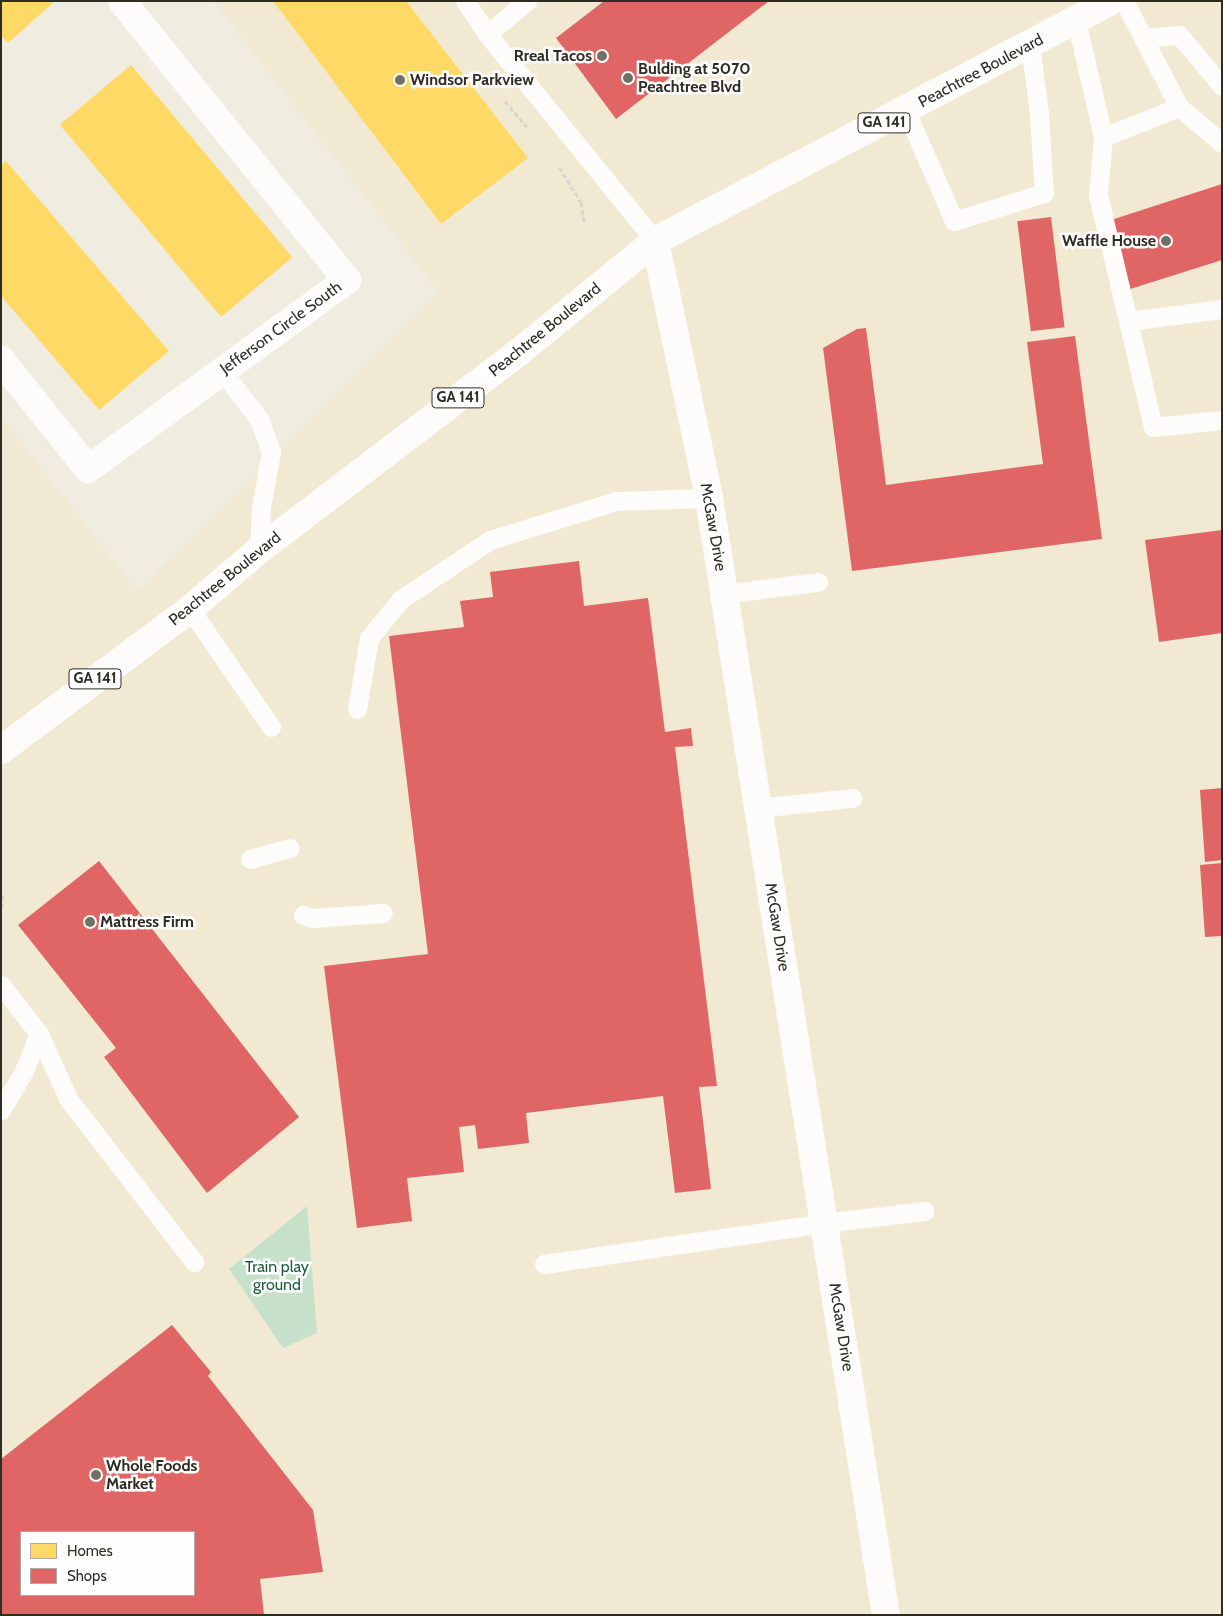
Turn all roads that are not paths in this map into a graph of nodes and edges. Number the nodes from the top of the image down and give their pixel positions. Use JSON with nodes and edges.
{"nodes":[{"id":1,"x":122,"y":1,"type":"edge"},
{"id":2,"x":465,"y":1,"type":"edge"},
{"id":3,"x":527,"y":1,"type":"edge"},
{"id":4,"x":1111,"y":1,"type":"edge"},
{"id":5,"x":1124,"y":1,"type":"edge"},
{"id":6,"x":1076,"y":20,"type":"junction"},
{"id":7,"x":487,"y":34,"type":"junction"},
{"id":8,"x":1143,"y":38,"type":"junction"},
{"id":9,"x":1030,"y":45,"type":"junction"},
{"id":10,"x":1222,"y":86,"type":"edge"},
{"id":11,"x":1179,"y":107,"type":"junction"},
{"id":12,"x":906,"y":111,"type":"junction"},
{"id":13,"x":1104,"y":137,"type":"junction"},
{"id":14,"x":1222,"y":143,"type":"edge"},
{"id":15,"x":655,"y":241,"type":"junction"},
{"id":16,"x":1222,"y":310,"type":"edge"},
{"id":17,"x":1128,"y":321,"type":"junction"},
{"id":18,"x":1,"y":360,"type":"edge"},
{"id":19,"x":222,"y":371,"type":"junction"},
{"id":20,"x":1222,"y":420,"type":"edge"},
{"id":21,"x":709,"y":498,"type":"junction"},
{"id":22,"x":259,"y":550,"type":"junction"},
{"id":23,"x":818,"y":582,"type":"dead end"},
{"id":24,"x":724,"y":594,"type":"junction"},
{"id":25,"x":190,"y":609,"type":"junction"},
{"id":26,"x":357,"y":709,"type":"dead end"},
{"id":27,"x":271,"y":727,"type":"dead end"},
{"id":28,"x":1,"y":750,"type":"edge"},
{"id":29,"x":852,"y":798,"type":"dead end"},
{"id":30,"x":758,"y":808,"type":"junction"},
{"id":31,"x":290,"y":848,"type":"dead end"},
{"id":32,"x":250,"y":859,"type":"dead end"},
{"id":33,"x":383,"y":913,"type":"dead end"},
{"id":34,"x":303,"y":915,"type":"dead end"},
{"id":35,"x":1,"y":985,"type":"edge"},
{"id":36,"x":39,"y":1034,"type":"junction"},
{"id":37,"x":1,"y":1110,"type":"edge"},
{"id":38,"x":924,"y":1212,"type":"dead end"},
{"id":39,"x":824,"y":1223,"type":"junction"},
{"id":40,"x":194,"y":1262,"type":"dead end"},
{"id":41,"x":544,"y":1264,"type":"dead end"},
{"id":42,"x":886,"y":1615,"type":"edge"}],
"edges":[{"from":1,"to":19,"type":"main road","name":"Jefferson Circle South"},
{"from":2,"to":7,"type":"lane"},
{"from":3,"to":7,"type":"lane"},
{"from":4,"to":6,"type":"main road","name":"Peachtree Boulevard","number":"GA 141"},
{"from":5,"to":8,"type":"lane"},
{"from":6,"to":9,"type":"main road","name":"Peachtree Boulevard","number":"GA 141"},
{"from":6,"to":13,"type":"lane"},
{"from":7,"to":15,"type":"lane"},
{"from":8,"to":10,"type":"lane"},
{"from":8,"to":11,"type":"lane"},
{"from":9,"to":12,"type":"main road","name":"Peachtree Boulevard","number":"GA 141"},
{"from":9,"to":12,"type":"lane"},
{"from":11,"to":13,"type":"lane"},
{"from":11,"to":14,"type":"lane"},
{"from":12,"to":15,"type":"main road","name":"Peachtree Boulevard","number":"GA 141"},
{"from":13,"to":17,"type":"lane"},
{"from":15,"to":21,"type":"main road","name":"McGaw Drive"},
{"from":15,"to":22,"type":"main road","name":"Peachtree Boulevard","number":"GA 141"},
{"from":16,"to":17,"type":"lane"},
{"from":17,"to":20,"type":"lane"},
{"from":18,"to":19,"type":"main road","name":"Jefferson Circle South"},
{"from":19,"to":22,"type":"lane"},
{"from":21,"to":24,"type":"main road","name":"McGaw Drive"},
{"from":21,"to":26,"type":"lane"},
{"from":22,"to":25,"type":"main road","name":"Peachtree Boulevard","number":"GA 141"},
{"from":23,"to":24,"type":"lane"},
{"from":24,"to":30,"type":"main road","name":"McGaw Drive"},
{"from":25,"to":27,"type":"lane"},
{"from":25,"to":28,"type":"main road","name":"Peachtree Boulevard","number":"GA 141"},
{"from":29,"to":30,"type":"lane"},
{"from":30,"to":39,"type":"main road","name":"McGaw Drive"},
{"from":31,"to":32,"type":"lane"},
{"from":33,"to":34,"type":"lane"},
{"from":35,"to":36,"type":"lane"},
{"from":36,"to":37,"type":"lane"},
{"from":36,"to":40,"type":"lane"},
{"from":38,"to":39,"type":"lane"},
{"from":39,"to":41,"type":"lane"},
{"from":39,"to":42,"type":"main road","name":"McGaw Drive"}]}
